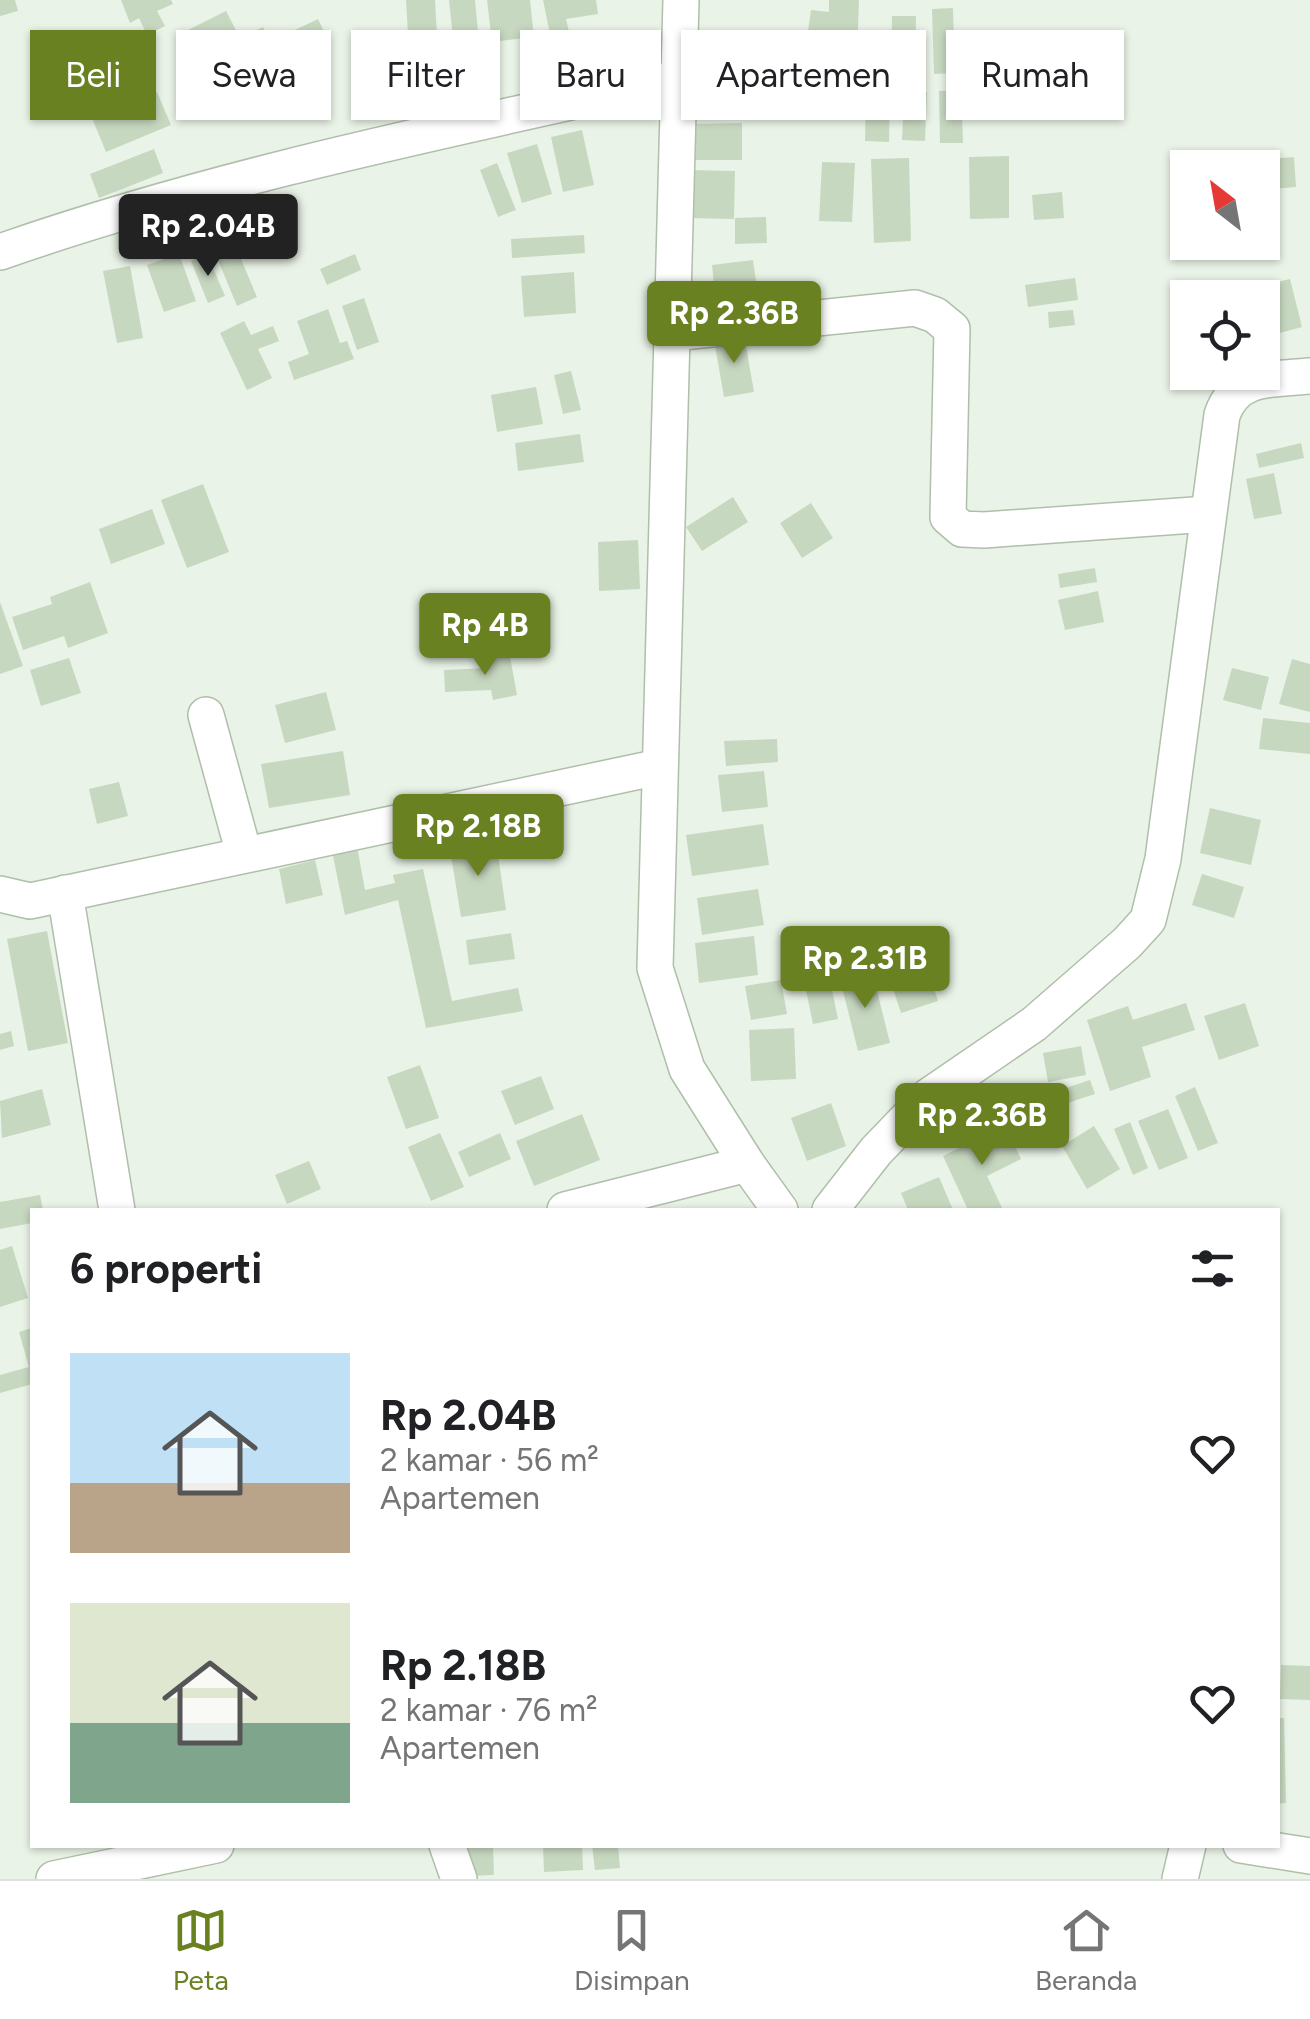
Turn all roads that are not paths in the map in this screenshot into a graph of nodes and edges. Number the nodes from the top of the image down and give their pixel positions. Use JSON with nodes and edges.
{"nodes":[{"id":1,"x":681,"y":0,"type":"edge"},
{"id":2,"x":679,"y":78,"type":"junction"},
{"id":3,"x":0,"y":252,"type":"edge"},
{"id":4,"x":672,"y":333,"type":"junction"},
{"id":5,"x":1310,"y":376,"type":"edge"},
{"id":6,"x":1208,"y":514,"type":"junction"},
{"id":7,"x":206,"y":715,"type":"dead end"},
{"id":8,"x":659,"y":767,"type":"junction"},
{"id":9,"x":244,"y":854,"type":"junction"},
{"id":10,"x":65,"y":893,"type":"junction"},
{"id":11,"x":0,"y":894,"type":"edge"},
{"id":12,"x":747,"y":1164,"type":"junction"},
{"id":13,"x":118,"y":1208,"type":"edge"},
{"id":14,"x":573,"y":1208,"type":"edge"},
{"id":15,"x":779,"y":1208,"type":"edge"},
{"id":16,"x":832,"y":1208,"type":"edge"},
{"id":17,"x":202,"y":1848,"type":"edge"},
{"id":18,"x":448,"y":1848,"type":"edge"},
{"id":19,"x":1187,"y":1848,"type":"edge"},
{"id":20,"x":1260,"y":1848,"type":"edge"},
{"id":21,"x":1310,"y":1856,"type":"edge"},
{"id":22,"x":54,"y":1879,"type":"edge"},
{"id":23,"x":459,"y":1879,"type":"edge"},
{"id":24,"x":1180,"y":1879,"type":"edge"}],
"edges":[{"from":1,"to":2,"type":"street"},
{"from":2,"to":3,"type":"street"},
{"from":2,"to":4,"type":"street"},
{"from":4,"to":6,"type":"street"},
{"from":4,"to":8,"type":"street"},
{"from":5,"to":6,"type":"street"},
{"from":6,"to":16,"type":"street"},
{"from":7,"to":9,"type":"street"},
{"from":8,"to":9,"type":"street"},
{"from":8,"to":12,"type":"street"},
{"from":9,"to":10,"type":"street"},
{"from":10,"to":11,"type":"street"},
{"from":10,"to":13,"type":"street"},
{"from":12,"to":14,"type":"street"},
{"from":12,"to":15,"type":"street"},
{"from":17,"to":22,"type":"street"},
{"from":18,"to":23,"type":"street"},
{"from":19,"to":24,"type":"street"},
{"from":20,"to":21,"type":"street"}]}
